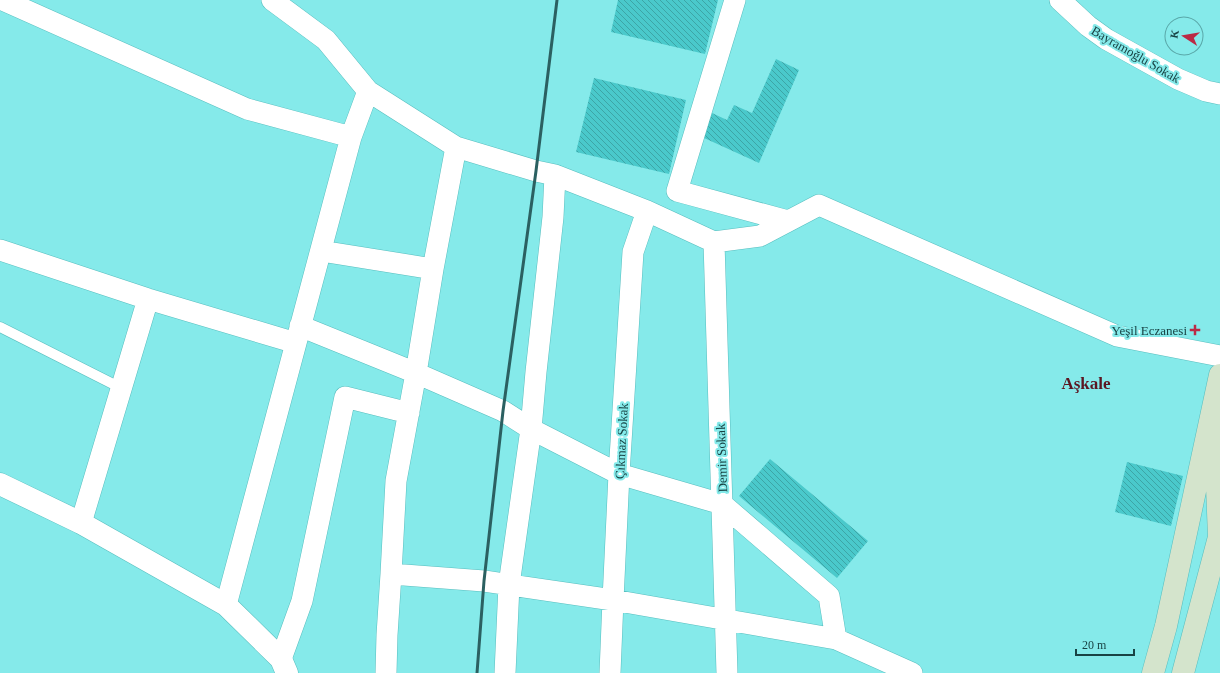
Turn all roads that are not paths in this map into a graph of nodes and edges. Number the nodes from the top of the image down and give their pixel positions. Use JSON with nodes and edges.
{"nodes":[{"id":1,"x":3,"y":0,"type":"edge"},
{"id":2,"x":272,"y":0,"type":"edge"},
{"id":3,"x":734,"y":0,"type":"edge"},
{"id":4,"x":1060,"y":0,"type":"edge"},
{"id":5,"x":368,"y":91,"type":"junction"},
{"id":6,"x":1220,"y":94,"type":"edge"},
{"id":7,"x":351,"y":137,"type":"junction"},
{"id":8,"x":456,"y":147,"type":"junction"},
{"id":9,"x":555,"y":175,"type":"junction"},
{"id":10,"x":647,"y":211,"type":"junction"},
{"id":11,"x":788,"y":221,"type":"junction"},
{"id":12,"x":714,"y":242,"type":"junction"},
{"id":13,"x":0,"y":250,"type":"edge"},
{"id":14,"x":320,"y":251,"type":"junction"},
{"id":15,"x":433,"y":270,"type":"junction"},
{"id":16,"x":148,"y":299,"type":"junction"},
{"id":17,"x":0,"y":327,"type":"edge"},
{"id":18,"x":298,"y":334,"type":"junction"},
{"id":19,"x":1220,"y":356,"type":"edge"},
{"id":20,"x":416,"y":373,"type":"junction"},
{"id":21,"x":121,"y":388,"type":"junction"},
{"id":22,"x":1218,"y":391,"type":"edge"},
{"id":23,"x":408,"y":413,"type":"junction"},
{"id":24,"x":531,"y":428,"type":"junction"},
{"id":25,"x":619,"y":474,"type":"junction"},
{"id":26,"x":0,"y":484,"type":"edge"},
{"id":27,"x":722,"y":504,"type":"junction"},
{"id":28,"x":81,"y":523,"type":"junction"},
{"id":29,"x":391,"y":574,"type":"junction"},
{"id":30,"x":510,"y":585,"type":"junction"},
{"id":31,"x":613,"y":600,"type":"junction"},
{"id":32,"x":226,"y":605,"type":"junction"},
{"id":33,"x":726,"y":620,"type":"junction"},
{"id":34,"x":836,"y":639,"type":"junction"},
{"id":35,"x":284,"y":666,"type":"edge"},
{"id":36,"x":386,"y":673,"type":"edge"},
{"id":37,"x":505,"y":673,"type":"edge"},
{"id":38,"x":610,"y":673,"type":"edge"},
{"id":39,"x":727,"y":673,"type":"edge"},
{"id":40,"x":912,"y":673,"type":"edge"},
{"id":41,"x":1153,"y":673,"type":"edge"},
{"id":42,"x":1182,"y":673,"type":"edge"}],
"edges":[{"from":1,"to":7,"type":"street"},
{"from":2,"to":5,"type":"street"},
{"from":3,"to":11,"type":"street"},
{"from":4,"to":6,"type":"street","name":"Bayramoğlu Sokak"},
{"from":5,"to":7,"type":"street"},
{"from":5,"to":8,"type":"street"},
{"from":7,"to":14,"type":"street"},
{"from":8,"to":9,"type":"street"},
{"from":8,"to":15,"type":"street"},
{"from":9,"to":10,"type":"street"},
{"from":9,"to":24,"type":"street"},
{"from":10,"to":12,"type":"street"},
{"from":10,"to":25,"type":"street","name":"Çıkmaz Sokak"},
{"from":11,"to":12,"type":"street"},
{"from":11,"to":19,"type":"street"},
{"from":12,"to":27,"type":"street","name":"Demir Sokak"},
{"from":13,"to":16,"type":"street"},
{"from":14,"to":15,"type":"street"},
{"from":14,"to":18,"type":"street"},
{"from":15,"to":20,"type":"street"},
{"from":16,"to":18,"type":"street"},
{"from":16,"to":21,"type":"street"},
{"from":17,"to":21,"type":"lane"},
{"from":18,"to":20,"type":"street"},
{"from":18,"to":32,"type":"street"},
{"from":20,"to":23,"type":"street"},
{"from":20,"to":24,"type":"street"},
{"from":21,"to":28,"type":"street"},
{"from":22,"to":41,"type":"main road"},
{"from":22,"to":42,"type":"main road"},
{"from":23,"to":29,"type":"street"},
{"from":23,"to":35,"type":"street"},
{"from":24,"to":25,"type":"street"},
{"from":24,"to":30,"type":"street"},
{"from":25,"to":27,"type":"street"},
{"from":25,"to":31,"type":"street","name":"Çıkmaz Sokak"},
{"from":26,"to":28,"type":"street"},
{"from":27,"to":33,"type":"street","name":"Demir Sokak"},
{"from":27,"to":34,"type":"street"},
{"from":28,"to":32,"type":"street"},
{"from":29,"to":30,"type":"street"},
{"from":29,"to":36,"type":"street"},
{"from":30,"to":31,"type":"street"},
{"from":30,"to":37,"type":"street"},
{"from":31,"to":33,"type":"street"},
{"from":31,"to":38,"type":"street","name":"Çıkmaz Sokak"},
{"from":32,"to":35,"type":"street"},
{"from":33,"to":34,"type":"street"},
{"from":33,"to":39,"type":"street","name":"Demir Sokak"},
{"from":34,"to":40,"type":"street"}]}
